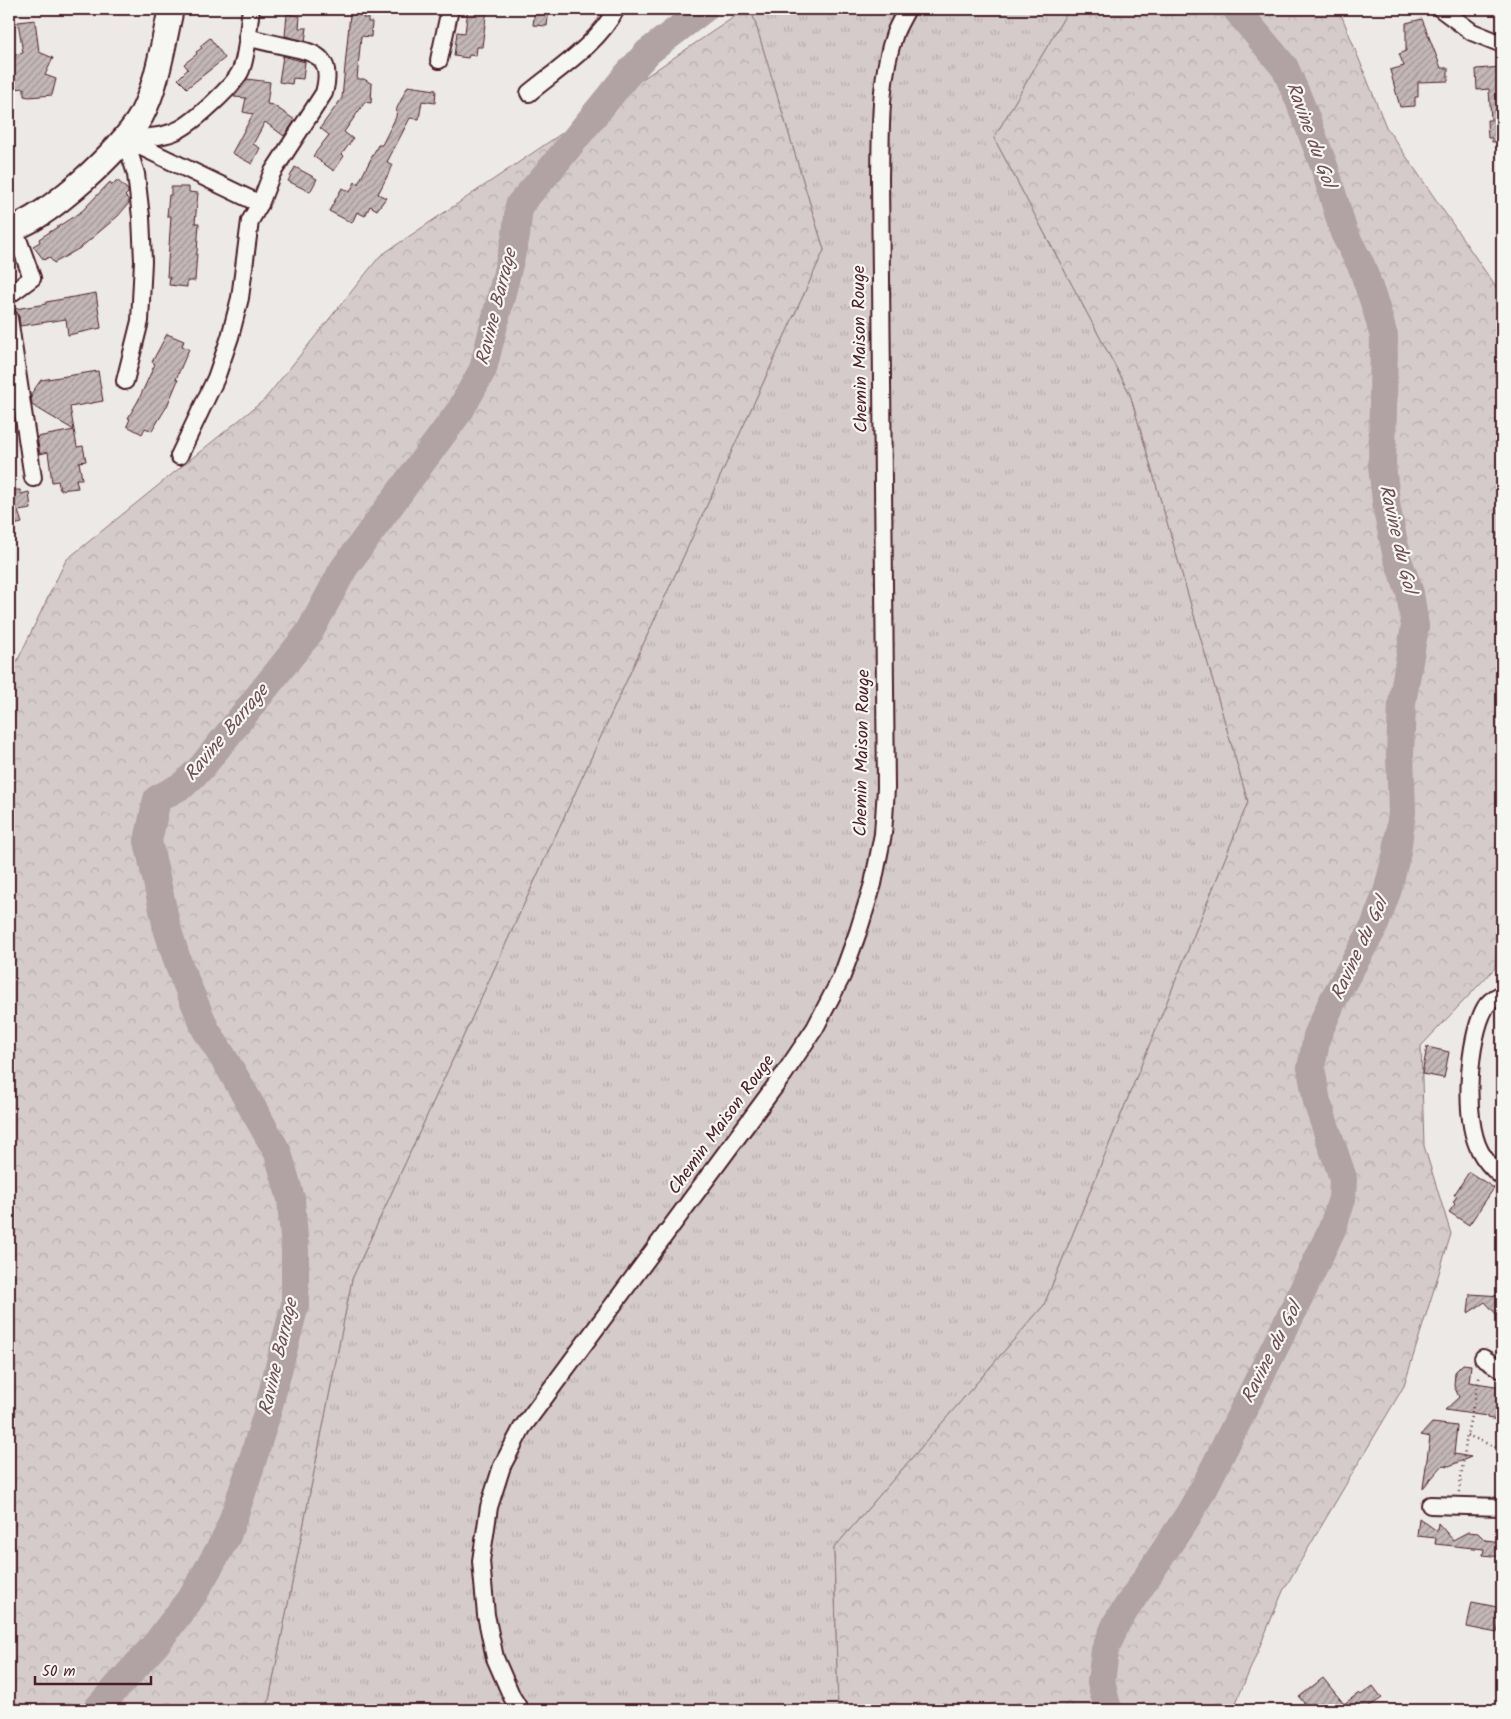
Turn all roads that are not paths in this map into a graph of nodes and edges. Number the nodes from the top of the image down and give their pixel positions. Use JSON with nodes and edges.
{"nodes":[{"id":1,"x":171,"y":9,"type":"edge"},
{"id":2,"x":251,"y":9,"type":"edge"},
{"id":3,"x":450,"y":9,"type":"edge"},
{"id":4,"x":616,"y":9,"type":"edge"},
{"id":5,"x":907,"y":9,"type":"edge"},
{"id":6,"x":1441,"y":9,"type":"edge"},
{"id":7,"x":247,"y":38,"type":"junction"},
{"id":8,"x":1502,"y":44,"type":"edge"},
{"id":9,"x":439,"y":60,"type":"dead end"},
{"id":10,"x":529,"y":93,"type":"dead end"},
{"id":11,"x":125,"y":139,"type":"junction"},
{"id":12,"x":260,"y":204,"type":"junction"},
{"id":13,"x":11,"y":229,"type":"edge"},
{"id":14,"x":9,"y":295,"type":"edge"},
{"id":15,"x":9,"y":318,"type":"edge"},
{"id":16,"x":125,"y":381,"type":"dead end"},
{"id":17,"x":179,"y":456,"type":"dead end"},
{"id":18,"x":33,"y":478,"type":"dead end"},
{"id":19,"x":1502,"y":994,"type":"edge"},
{"id":20,"x":1502,"y":1177,"type":"edge"},
{"id":21,"x":1483,"y":1358,"type":"road end"},
{"id":22,"x":1502,"y":1370,"type":"edge"},
{"id":23,"x":1430,"y":1504,"type":"dead end"},
{"id":24,"x":1502,"y":1508,"type":"edge"},
{"id":25,"x":520,"y":1710,"type":"edge"}],
"edges":[{"from":1,"to":11,"type":"main road"},
{"from":2,"to":7,"type":"street"},
{"from":3,"to":9,"type":"street"},
{"from":4,"to":10,"type":"street"},
{"from":5,"to":25,"type":"street","name":"Chemin Maison Rouge"},
{"from":6,"to":8,"type":"street"},
{"from":7,"to":11,"type":"street"},
{"from":7,"to":12,"type":"street"},
{"from":11,"to":12,"type":"street"},
{"from":11,"to":13,"type":"main road"},
{"from":11,"to":16,"type":"street"},
{"from":12,"to":17,"type":"street"},
{"from":13,"to":14,"type":"street"},
{"from":15,"to":18,"type":"street"},
{"from":19,"to":20,"type":"street"},
{"from":21,"to":22,"type":"street"},
{"from":23,"to":24,"type":"street"}]}
